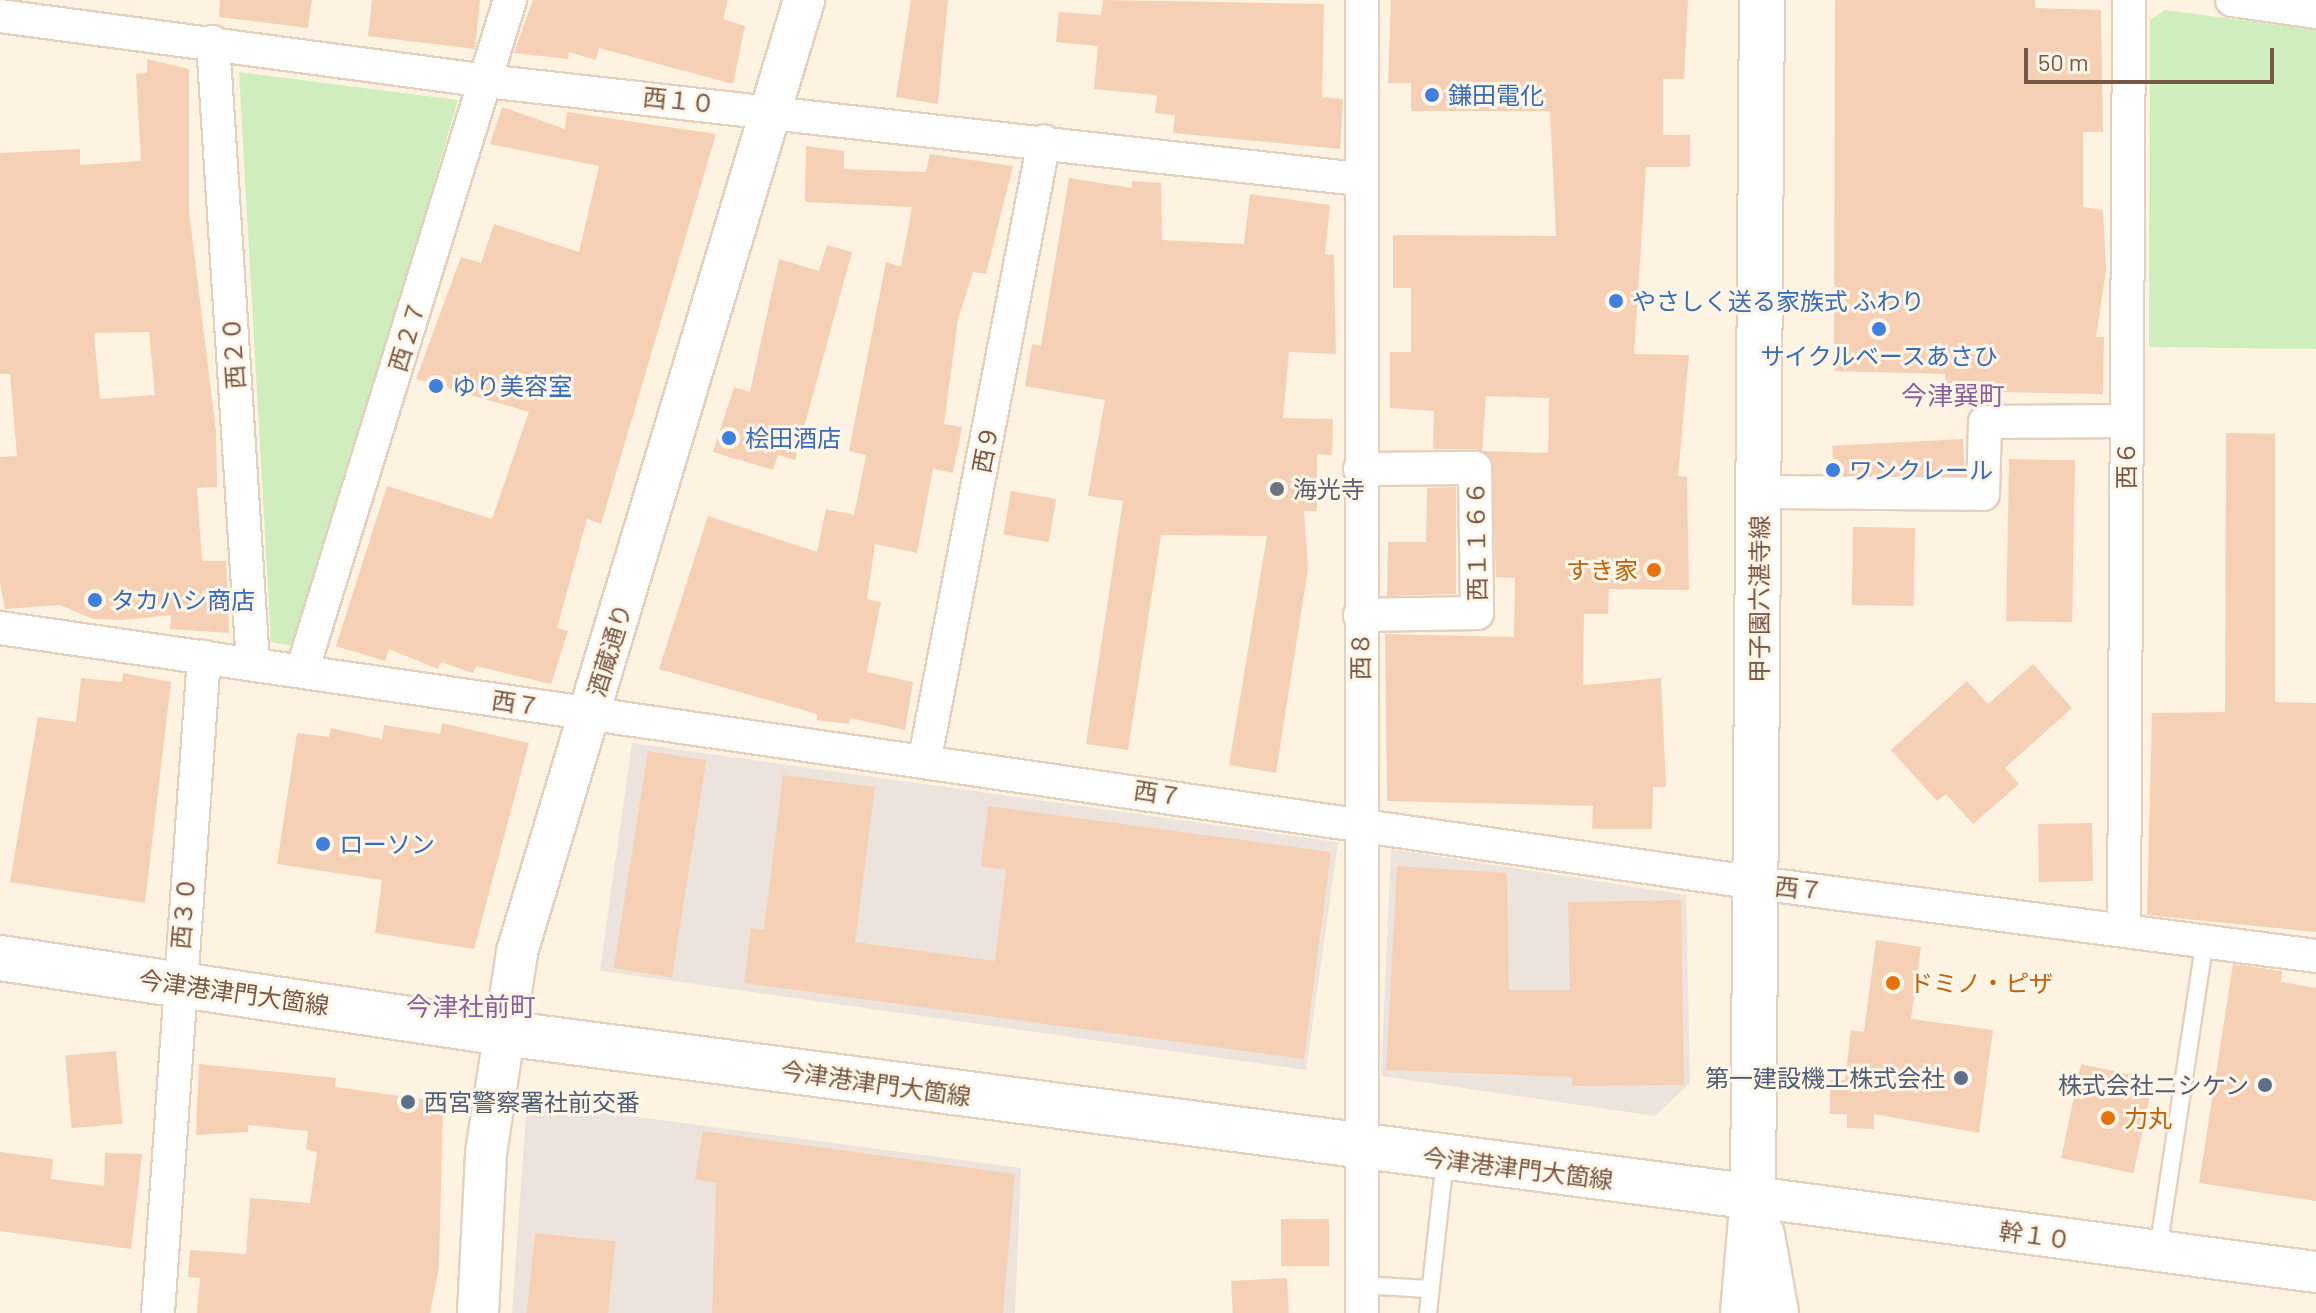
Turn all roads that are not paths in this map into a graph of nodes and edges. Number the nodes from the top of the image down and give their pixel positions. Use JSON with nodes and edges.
{"nodes":[{"id":1,"x":510,"y":0,"type":"edge"},
{"id":2,"x":804,"y":0,"type":"edge"},
{"id":3,"x":1362,"y":0,"type":"edge"},
{"id":4,"x":1762,"y":0,"type":"edge"},
{"id":5,"x":2129,"y":0,"type":"edge"},
{"id":6,"x":2232,"y":0,"type":"edge"},
{"id":7,"x":2316,"y":12,"type":"edge"},
{"id":8,"x":0,"y":16,"type":"edge"},
{"id":9,"x":213,"y":42,"type":"junction"},
{"id":10,"x":486,"y":81,"type":"junction"},
{"id":11,"x":771,"y":109,"type":"junction"},
{"id":12,"x":1044,"y":141,"type":"junction"},
{"id":13,"x":1359,"y":179,"type":"junction"},
{"id":14,"x":2127,"y":421,"type":"junction"},
{"id":15,"x":1360,"y":469,"type":"junction"},
{"id":16,"x":1760,"y":492,"type":"junction"},
{"id":17,"x":1360,"y":615,"type":"junction"},
{"id":18,"x":0,"y":628,"type":"edge"},
{"id":19,"x":204,"y":657,"type":"junction"},
{"id":20,"x":253,"y":664,"type":"junction"},
{"id":21,"x":302,"y":671,"type":"junction"},
{"id":22,"x":590,"y":714,"type":"junction"},
{"id":23,"x":925,"y":758,"type":"junction"},
{"id":24,"x":1361,"y":824,"type":"junction"},
{"id":25,"x":1757,"y":883,"type":"junction"},
{"id":26,"x":2124,"y":930,"type":"junction"},
{"id":27,"x":2205,"y":941,"type":"junction"},
{"id":28,"x":2316,"y":956,"type":"edge"},
{"id":29,"x":0,"y":958,"type":"edge"},
{"id":30,"x":177,"y":984,"type":"junction"},
{"id":31,"x":503,"y":1033,"type":"junction"},
{"id":32,"x":1361,"y":1148,"type":"junction"},
{"id":33,"x":1445,"y":1158,"type":"junction"},
{"id":34,"x":1753,"y":1197,"type":"junction"},
{"id":35,"x":2158,"y":1251,"type":"junction"},
{"id":36,"x":2316,"y":1272,"type":"edge"},
{"id":37,"x":1429,"y":1289,"type":"junction"},
{"id":38,"x":1362,"y":1299,"type":"edge"},
{"id":39,"x":158,"y":1313,"type":"edge"},
{"id":40,"x":478,"y":1313,"type":"edge"},
{"id":41,"x":1428,"y":1313,"type":"edge"},
{"id":42,"x":1743,"y":1313,"type":"edge"},
{"id":43,"x":1776,"y":1313,"type":"edge"}],
"edges":[{"from":1,"to":10,"type":"street","name":"西２７"},
{"from":2,"to":11,"type":"street","name":"酒蔵通り"},
{"from":3,"to":13,"type":"street","name":"西８"},
{"from":4,"to":16,"type":"main road","name":"甲子園六湛寺線"},
{"from":5,"to":14,"type":"street","name":"西６"},
{"from":6,"to":7,"type":"street"},
{"from":8,"to":9,"type":"street","name":"西１０"},
{"from":9,"to":10,"type":"street","name":"西１０"},
{"from":9,"to":20,"type":"street","name":"西２０"},
{"from":10,"to":11,"type":"street","name":"西１０"},
{"from":10,"to":21,"type":"street","name":"西２７"},
{"from":11,"to":12,"type":"street","name":"西１０"},
{"from":11,"to":22,"type":"street","name":"酒蔵通り"},
{"from":12,"to":13,"type":"street","name":"西１０"},
{"from":12,"to":23,"type":"street","name":"西９"},
{"from":13,"to":15,"type":"street","name":"西８"},
{"from":14,"to":16,"type":"street"},
{"from":14,"to":26,"type":"street","name":"西６"},
{"from":15,"to":17,"type":"street","name":"西８"},
{"from":15,"to":17,"type":"street","name":"西１１６６"},
{"from":16,"to":25,"type":"main road","name":"甲子園六湛寺線"},
{"from":17,"to":24,"type":"street","name":"西８"},
{"from":18,"to":19,"type":"street","name":"西７"},
{"from":19,"to":20,"type":"street","name":"西７"},
{"from":19,"to":30,"type":"street","name":"西３０"},
{"from":20,"to":21,"type":"street","name":"西７"},
{"from":21,"to":22,"type":"street","name":"西７"},
{"from":22,"to":23,"type":"street","name":"西７"},
{"from":22,"to":31,"type":"street","name":"酒蔵通り"},
{"from":23,"to":24,"type":"street","name":"西７"},
{"from":24,"to":25,"type":"street","name":"西７"},
{"from":24,"to":32,"type":"street","name":"西８"},
{"from":25,"to":26,"type":"street","name":"西７"},
{"from":25,"to":34,"type":"main road","name":"甲子園六湛寺線"},
{"from":26,"to":27,"type":"street","name":"西７"},
{"from":27,"to":28,"type":"street","name":"西７"},
{"from":27,"to":35,"type":"lane"},
{"from":29,"to":30,"type":"main road","name":"今津港津門大箇線"},
{"from":30,"to":31,"type":"main road","name":"今津港津門大箇線"},
{"from":30,"to":39,"type":"street","name":"西３０"},
{"from":31,"to":32,"type":"main road","name":"今津港津門大箇線"},
{"from":31,"to":40,"type":"street","name":"酒蔵通り"},
{"from":32,"to":33,"type":"main road","name":"今津港津門大箇線"},
{"from":32,"to":38,"type":"street","name":"西８"},
{"from":33,"to":34,"type":"main road","name":"今津港津門大箇線"},
{"from":33,"to":37,"type":"lane"},
{"from":34,"to":35,"type":"street","name":"幹１０"},
{"from":34,"to":42,"type":"main road","name":"甲子園六湛寺線"},
{"from":34,"to":43,"type":"main road","name":"甲子園六湛寺線"},
{"from":35,"to":36,"type":"street","name":"幹１０"},
{"from":37,"to":38,"type":"lane"},
{"from":37,"to":41,"type":"lane"}]}
